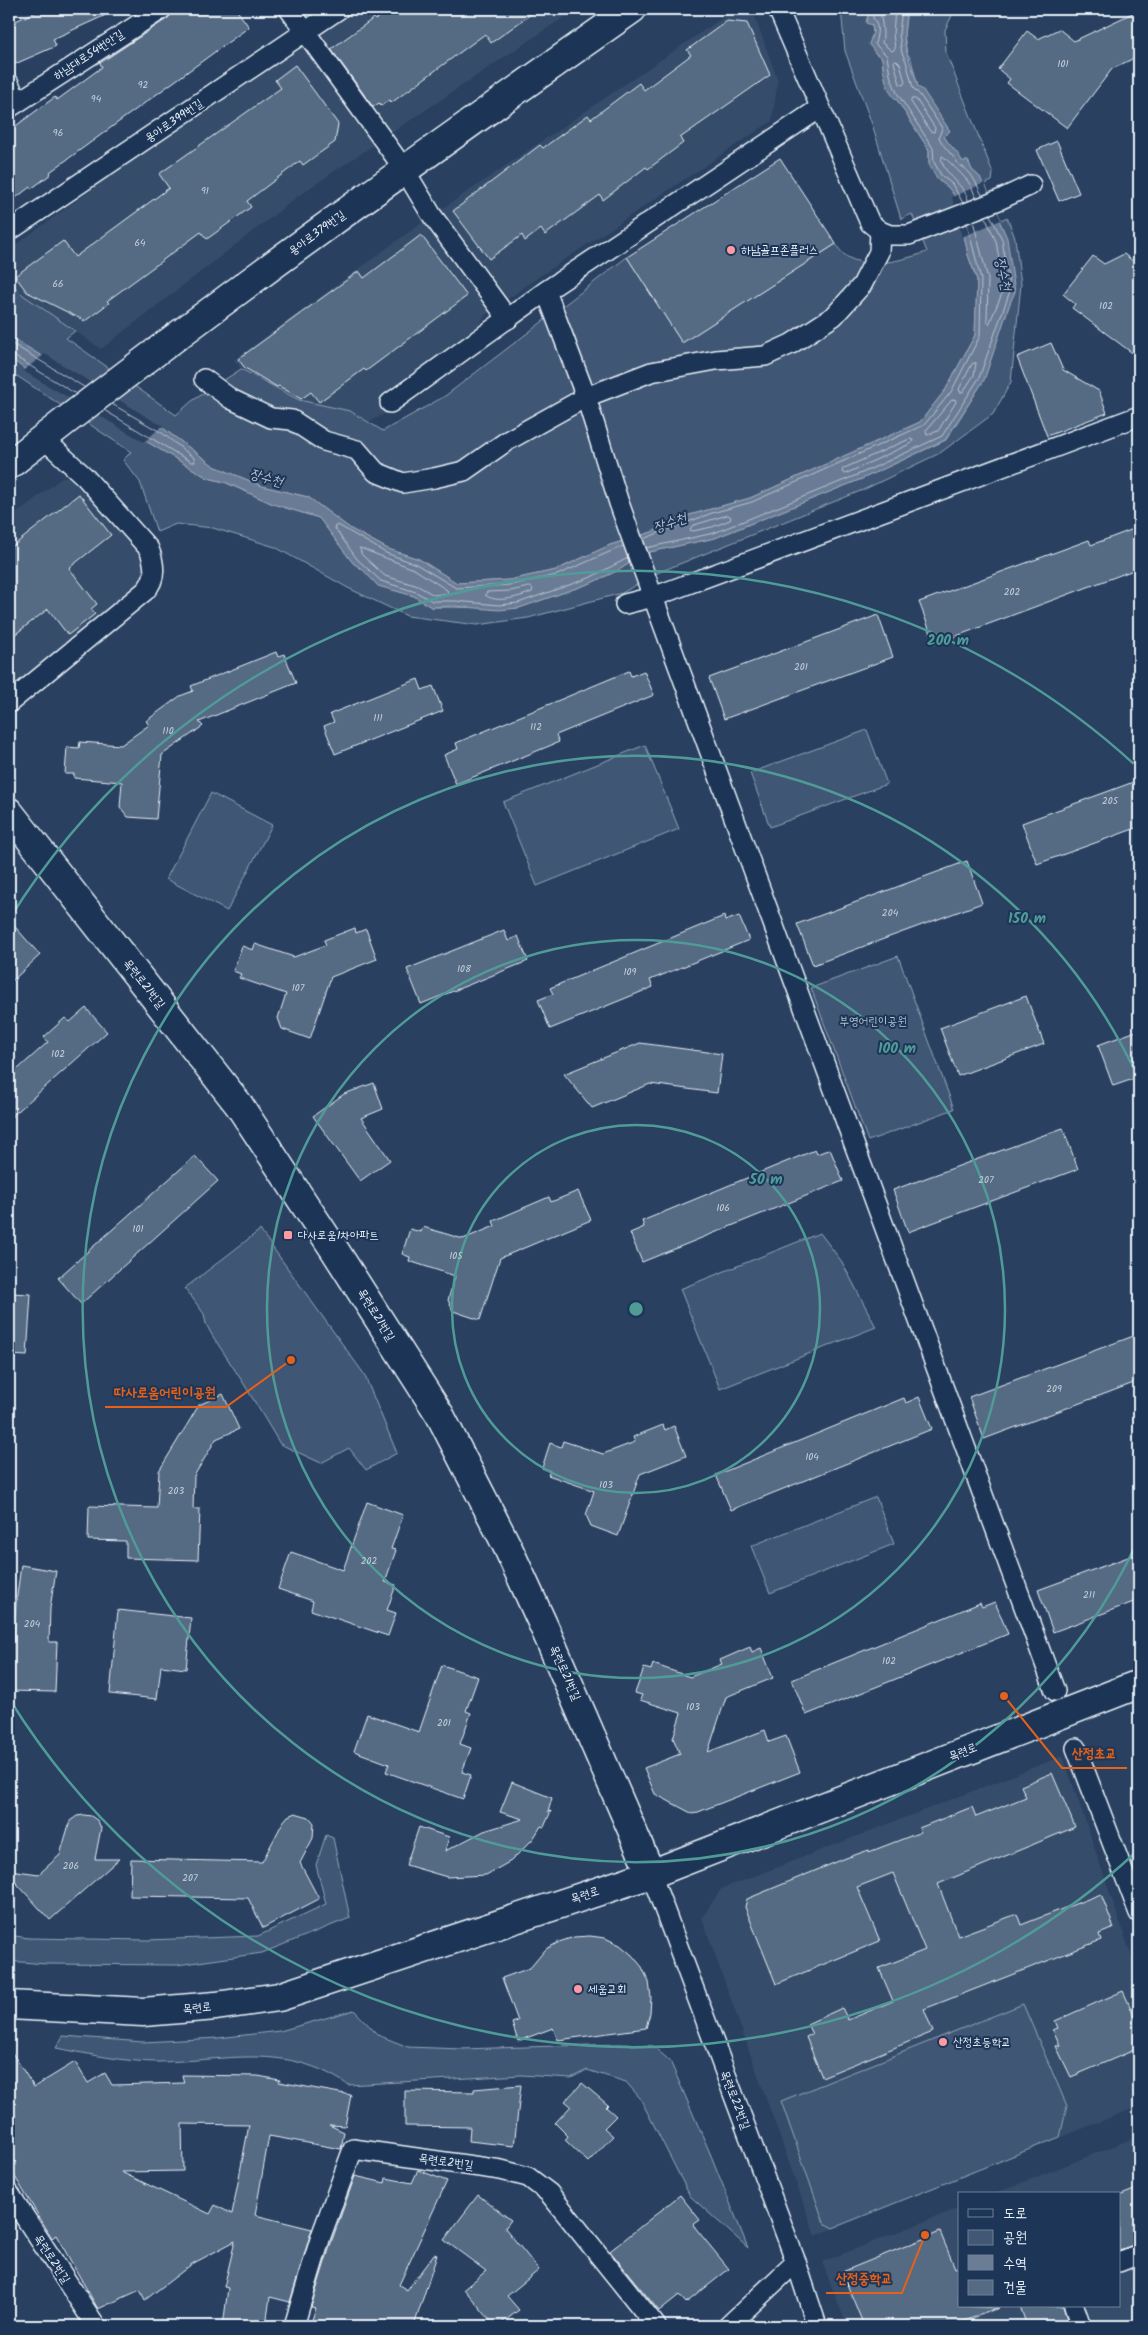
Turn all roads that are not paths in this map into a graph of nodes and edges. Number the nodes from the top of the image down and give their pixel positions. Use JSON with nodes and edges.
{"nodes":[{"id":1,"x":162,"y":9,"type":"edge"},
{"id":2,"x":289,"y":9,"type":"edge"},
{"id":3,"x":339,"y":9,"type":"edge"},
{"id":4,"x":632,"y":9,"type":"edge"},
{"id":5,"x":778,"y":9,"type":"edge"},
{"id":6,"x":307,"y":32,"type":"junction"},
{"id":7,"x":9,"y":83,"type":"edge"},
{"id":8,"x":13,"y":105,"type":"edge"},
{"id":9,"x":820,"y":108,"type":"junction"},
{"id":10,"x":404,"y":169,"type":"junction"},
{"id":11,"x":1031,"y":185,"type":"dead end"},
{"id":12,"x":9,"y":231,"type":"edge"},
{"id":13,"x":880,"y":231,"type":"junction"},
{"id":14,"x":546,"y":291,"type":"junction"},
{"id":15,"x":508,"y":319,"type":"junction"},
{"id":16,"x":204,"y":379,"type":"dead end"},
{"id":17,"x":586,"y":397,"type":"junction"},
{"id":18,"x":390,"y":403,"type":"dead end"},
{"id":19,"x":1139,"y":416,"type":"edge"},
{"id":20,"x":52,"y":431,"type":"junction"},
{"id":21,"x":9,"y":466,"type":"edge"},
{"id":22,"x":652,"y":593,"type":"junction"},
{"id":23,"x":625,"y":604,"type":"dead end"},
{"id":24,"x":9,"y":703,"type":"edge"},
{"id":25,"x":9,"y":812,"type":"edge"},
{"id":26,"x":1139,"y":1684,"type":"edge"},
{"id":27,"x":1055,"y":1691,"type":"dead end"},
{"id":28,"x":1076,"y":1748,"type":"dead end"},
{"id":29,"x":651,"y":1874,"type":"junction"},
{"id":30,"x":1139,"y":1914,"type":"edge"},
{"id":31,"x":9,"y":2005,"type":"edge"},
{"id":32,"x":9,"y":2193,"type":"edge"},
{"id":33,"x":1139,"y":2254,"type":"edge"},
{"id":34,"x":796,"y":2262,"type":"junction"},
{"id":35,"x":1120,"y":2262,"type":"edge"},
{"id":36,"x":1075,"y":2308,"type":"edge"},
{"id":37,"x":96,"y":2326,"type":"edge"},
{"id":38,"x":294,"y":2326,"type":"edge"},
{"id":39,"x":656,"y":2326,"type":"edge"},
{"id":40,"x":728,"y":2326,"type":"edge"},
{"id":41,"x":818,"y":2326,"type":"edge"},
{"id":42,"x":1081,"y":2326,"type":"edge"}],
"edges":[{"from":1,"to":8,"type":"street","name":"하남대로54번안길"},
{"from":2,"to":6,"type":"street"},
{"from":3,"to":6,"type":"street","name":"용아로399번길"},
{"from":4,"to":10,"type":"street","name":"용아로379번길"},
{"from":5,"to":9,"type":"street"},
{"from":6,"to":10,"type":"street"},
{"from":6,"to":12,"type":"street","name":"용아로399번길"},
{"from":7,"to":8,"type":"street","name":"하남대로54번안길"},
{"from":9,"to":13,"type":"street"},
{"from":9,"to":14,"type":"street"},
{"from":10,"to":15,"type":"street"},
{"from":10,"to":20,"type":"street","name":"용아로379번길"},
{"from":11,"to":13,"type":"street"},
{"from":13,"to":17,"type":"street"},
{"from":14,"to":15,"type":"street"},
{"from":14,"to":17,"type":"street"},
{"from":15,"to":18,"type":"street"},
{"from":16,"to":17,"type":"street"},
{"from":17,"to":22,"type":"street"},
{"from":19,"to":22,"type":"street"},
{"from":20,"to":21,"type":"street","name":"용아로379번길"},
{"from":20,"to":24,"type":"street"},
{"from":22,"to":23,"type":"street"},
{"from":22,"to":27,"type":"street"},
{"from":25,"to":29,"type":"street","name":"목련로21번길"},
{"from":26,"to":29,"type":"street","name":"목련로"},
{"from":28,"to":30,"type":"street"},
{"from":29,"to":31,"type":"street","name":"목련로"},
{"from":29,"to":34,"type":"street","name":"목련로22번길"},
{"from":32,"to":37,"type":"street","name":"목련로2번길"},
{"from":33,"to":35,"type":"street"},
{"from":34,"to":40,"type":"street"},
{"from":34,"to":41,"type":"street","name":"목련로22번길"},
{"from":36,"to":42,"type":"street"},
{"from":38,"to":39,"type":"street","name":"목련로2번길"}]}
